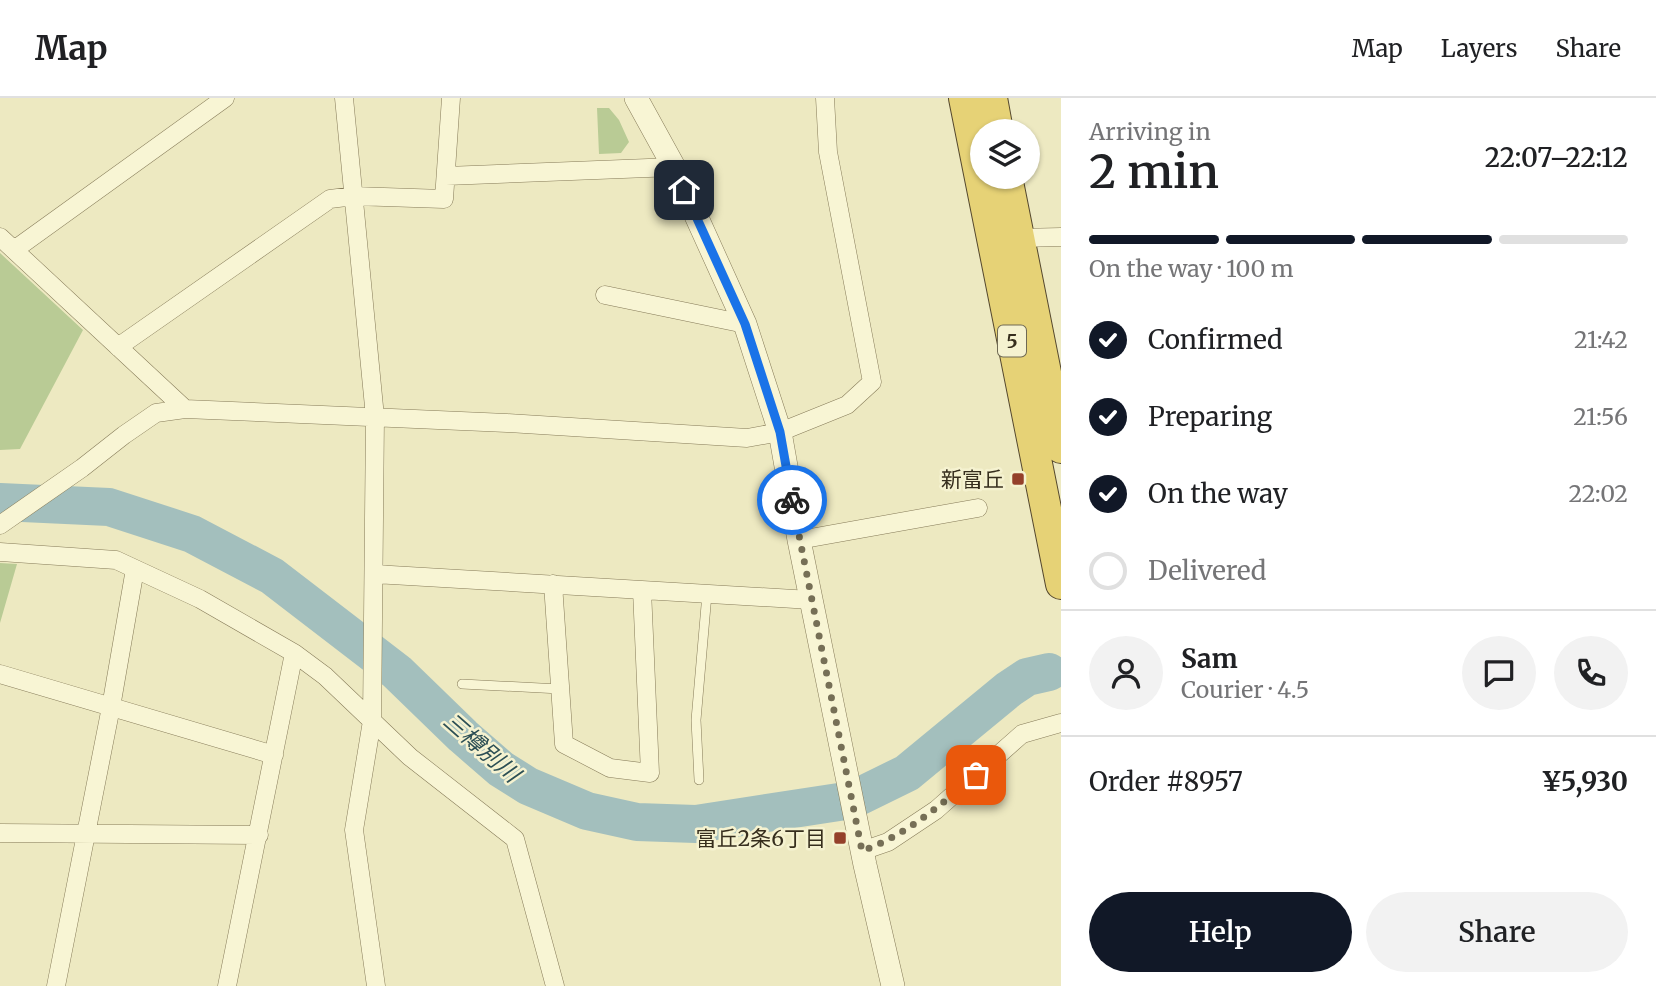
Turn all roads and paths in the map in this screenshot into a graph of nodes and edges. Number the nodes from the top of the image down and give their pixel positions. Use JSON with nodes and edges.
{"nodes":[{"id":1,"x":225,"y":98,"type":"edge"},
{"id":2,"x":344,"y":98,"type":"edge"},
{"id":3,"x":451,"y":98,"type":"edge"},
{"id":4,"x":636,"y":98,"type":"edge"},
{"id":5,"x":825,"y":98,"type":"edge"},
{"id":6,"x":964,"y":98,"type":"edge"},
{"id":7,"x":992,"y":98,"type":"edge"},
{"id":8,"x":996,"y":119,"type":"edge"},
{"id":9,"x":674,"y":167,"type":"junction"},
{"id":10,"x":446,"y":176,"type":"junction"},
{"id":11,"x":1009,"y":189,"type":"edge"},
{"id":12,"x":354,"y":196,"type":"junction"},
{"id":13,"x":0,"y":237,"type":"edge"},
{"id":14,"x":1061,"y":237,"type":"edge"},
{"id":15,"x":1019,"y":238,"type":"junction"},
{"id":16,"x":14,"y":250,"type":"junction"},
{"id":17,"x":605,"y":295,"type":"dead end"},
{"id":18,"x":745,"y":324,"type":"junction"},
{"id":19,"x":118,"y":347,"type":"junction"},
{"id":20,"x":1042,"y":374,"type":"edge"},
{"id":21,"x":185,"y":409,"type":"junction"},
{"id":22,"x":375,"y":417,"type":"junction"},
{"id":23,"x":780,"y":432,"type":"junction"},
{"id":24,"x":1061,"y":448,"type":"edge"},
{"id":25,"x":978,"y":508,"type":"dead end"},
{"id":26,"x":0,"y":525,"type":"edge"},
{"id":27,"x":799,"y":540,"type":"junction"},
{"id":28,"x":0,"y":552,"type":"edge"},
{"id":29,"x":135,"y":569,"type":"junction"},
{"id":30,"x":374,"y":574,"type":"junction"},
{"id":31,"x":553,"y":584,"type":"junction"},
{"id":32,"x":1061,"y":584,"type":"edge"},
{"id":33,"x":642,"y":590,"type":"junction"},
{"id":34,"x":707,"y":594,"type":"junction"},
{"id":35,"x":811,"y":600,"type":"junction"},
{"id":36,"x":294,"y":653,"type":"junction"},
{"id":37,"x":0,"y":674,"type":"edge"},
{"id":38,"x":462,"y":684,"type":"dead end"},
{"id":39,"x":560,"y":689,"type":"junction"},
{"id":40,"x":111,"y":707,"type":"junction"},
{"id":41,"x":372,"y":721,"type":"junction"},
{"id":42,"x":1061,"y":723,"type":"edge"},
{"id":43,"x":274,"y":755,"type":"junction"},
{"id":44,"x":699,"y":780,"type":"dead end"},
{"id":45,"x":0,"y":833,"type":"edge"},
{"id":46,"x":87,"y":834,"type":"junction"},
{"id":47,"x":258,"y":835,"type":"junction"},
{"id":48,"x":862,"y":851,"type":"junction"},
{"id":49,"x":56,"y":986,"type":"edge"},
{"id":50,"x":227,"y":986,"type":"edge"},
{"id":51,"x":376,"y":986,"type":"edge"},
{"id":52,"x":555,"y":986,"type":"edge"},
{"id":53,"x":893,"y":986,"type":"edge"}],
"edges":[{"from":1,"to":16,"type":"street"},
{"from":2,"to":12,"type":"street"},
{"from":3,"to":10,"type":"street"},
{"from":4,"to":9,"type":"street"},
{"from":5,"to":23,"type":"street"},
{"from":6,"to":20,"type":"highway","number":"5"},
{"from":7,"to":8,"type":"highway"},
{"from":9,"to":10,"type":"street"},
{"from":9,"to":18,"type":"street"},
{"from":10,"to":12,"type":"street"},
{"from":11,"to":15,"type":"highway","number":"5"},
{"from":12,"to":19,"type":"street"},
{"from":12,"to":22,"type":"street"},
{"from":13,"to":16,"type":"street"},
{"from":14,"to":15,"type":"street"},
{"from":15,"to":20,"type":"highway","number":"5"},
{"from":16,"to":19,"type":"street"},
{"from":17,"to":18,"type":"street"},
{"from":18,"to":23,"type":"street"},
{"from":19,"to":21,"type":"street"},
{"from":20,"to":24,"type":"highway","number":"5"},
{"from":20,"to":32,"type":"highway","number":"5"},
{"from":21,"to":22,"type":"street"},
{"from":21,"to":26,"type":"street"},
{"from":22,"to":23,"type":"street"},
{"from":22,"to":30,"type":"street"},
{"from":23,"to":27,"type":"street"},
{"from":25,"to":27,"type":"street"},
{"from":27,"to":35,"type":"street"},
{"from":28,"to":29,"type":"street"},
{"from":29,"to":36,"type":"street"},
{"from":29,"to":40,"type":"street"},
{"from":30,"to":31,"type":"street"},
{"from":30,"to":41,"type":"street"},
{"from":31,"to":33,"type":"street"},
{"from":31,"to":39,"type":"street"},
{"from":33,"to":34,"type":"street"},
{"from":33,"to":39,"type":"street"},
{"from":34,"to":35,"type":"street"},
{"from":34,"to":44,"type":"lane"},
{"from":35,"to":48,"type":"street"},
{"from":36,"to":41,"type":"street"},
{"from":36,"to":43,"type":"street"},
{"from":37,"to":40,"type":"street"},
{"from":38,"to":39,"type":"lane"},
{"from":40,"to":43,"type":"street"},
{"from":40,"to":46,"type":"street"},
{"from":41,"to":51,"type":"street"},
{"from":41,"to":52,"type":"street"},
{"from":42,"to":48,"type":"street"},
{"from":43,"to":47,"type":"street"},
{"from":45,"to":46,"type":"street"},
{"from":46,"to":47,"type":"street"},
{"from":46,"to":49,"type":"street"},
{"from":47,"to":50,"type":"street"},
{"from":48,"to":53,"type":"street"}]}
